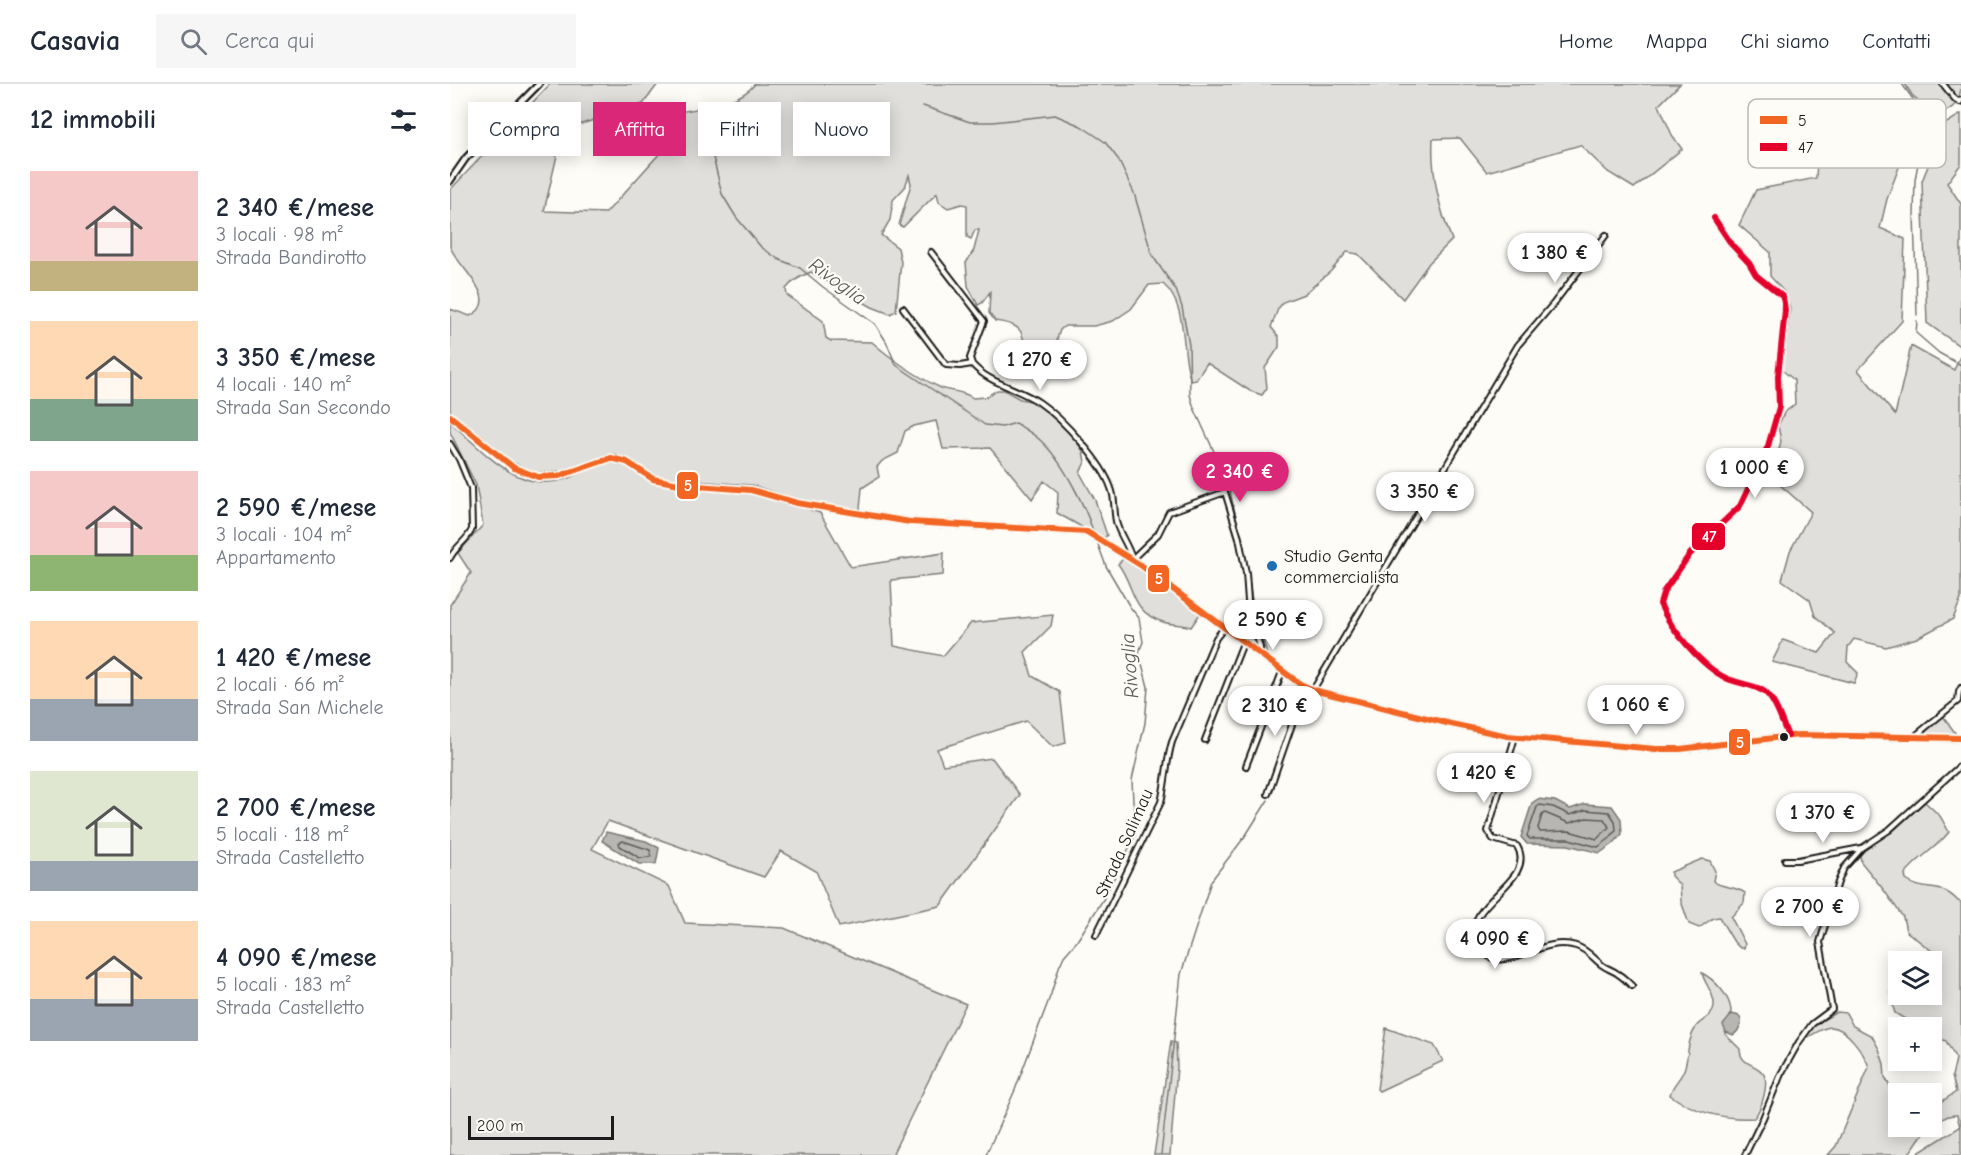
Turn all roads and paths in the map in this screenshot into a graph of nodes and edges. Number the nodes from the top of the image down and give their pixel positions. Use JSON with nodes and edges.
{"nodes":[{"id":1,"x":539,"y":84,"type":"edge"},
{"id":2,"x":1943,"y":84,"type":"edge"},
{"id":3,"x":1961,"y":100,"type":"edge"},
{"id":4,"x":450,"y":181,"type":"edge"},
{"id":5,"x":1714,"y":218,"type":"dead end"},
{"id":6,"x":1606,"y":235,"type":"dead end"},
{"id":7,"x":931,"y":252,"type":"dead end"},
{"id":8,"x":903,"y":308,"type":"dead end"},
{"id":9,"x":972,"y":364,"type":"junction"},
{"id":10,"x":450,"y":416,"type":"edge"},
{"id":11,"x":450,"y":444,"type":"edge"},
{"id":12,"x":1221,"y":476,"type":"dead end"},
{"id":13,"x":1225,"y":492,"type":"junction"},
{"id":14,"x":450,"y":558,"type":"edge"},
{"id":15,"x":1132,"y":559,"type":"junction"},
{"id":16,"x":1224,"y":628,"type":"junction"},
{"id":17,"x":1243,"y":643,"type":"junction"},
{"id":18,"x":1260,"y":655,"type":"junction"},
{"id":19,"x":1282,"y":672,"type":"junction"},
{"id":20,"x":1305,"y":687,"type":"junction"},
{"id":21,"x":1961,"y":688,"type":"edge"},
{"id":22,"x":1313,"y":690,"type":"junction"},
{"id":23,"x":1788,"y":736,"type":"junction"},
{"id":24,"x":1916,"y":736,"type":"junction"},
{"id":25,"x":1515,"y":737,"type":"junction"},
{"id":26,"x":1961,"y":738,"type":"edge"},
{"id":27,"x":1205,"y":740,"type":"dead end"},
{"id":28,"x":1961,"y":765,"type":"edge"},
{"id":29,"x":1246,"y":766,"type":"dead end"},
{"id":30,"x":1268,"y":794,"type":"dead end"},
{"id":31,"x":1862,"y":848,"type":"junction"},
{"id":32,"x":1785,"y":860,"type":"dead end"},
{"id":33,"x":1096,"y":935,"type":"dead end"},
{"id":34,"x":1632,"y":986,"type":"dead end"},
{"id":35,"x":1745,"y":1155,"type":"edge"}],
"edges":[{"from":1,"to":4,"type":"street"},
{"from":2,"to":3,"type":"street"},
{"from":5,"to":23,"type":"street"},
{"from":6,"to":22,"type":"street"},
{"from":7,"to":9,"type":"street"},
{"from":8,"to":9,"type":"street"},
{"from":9,"to":15,"type":"street"},
{"from":10,"to":15,"type":"street"},
{"from":11,"to":14,"type":"street"},
{"from":12,"to":13,"type":"street"},
{"from":13,"to":15,"type":"street"},
{"from":13,"to":18,"type":"street"},
{"from":15,"to":16,"type":"street"},
{"from":16,"to":17,"type":"street"},
{"from":16,"to":33,"type":"street","name":"Strada Salimau"},
{"from":17,"to":18,"type":"street"},
{"from":17,"to":27,"type":"street"},
{"from":18,"to":19,"type":"street"},
{"from":19,"to":20,"type":"street"},
{"from":19,"to":29,"type":"street"},
{"from":20,"to":22,"type":"street"},
{"from":20,"to":30,"type":"street"},
{"from":21,"to":24,"type":"street"},
{"from":22,"to":25,"type":"street"},
{"from":23,"to":24,"type":"street"},
{"from":23,"to":25,"type":"street"},
{"from":24,"to":26,"type":"street"},
{"from":25,"to":34,"type":"street"},
{"from":28,"to":31,"type":"street"},
{"from":31,"to":32,"type":"street"},
{"from":31,"to":35,"type":"street"}]}
